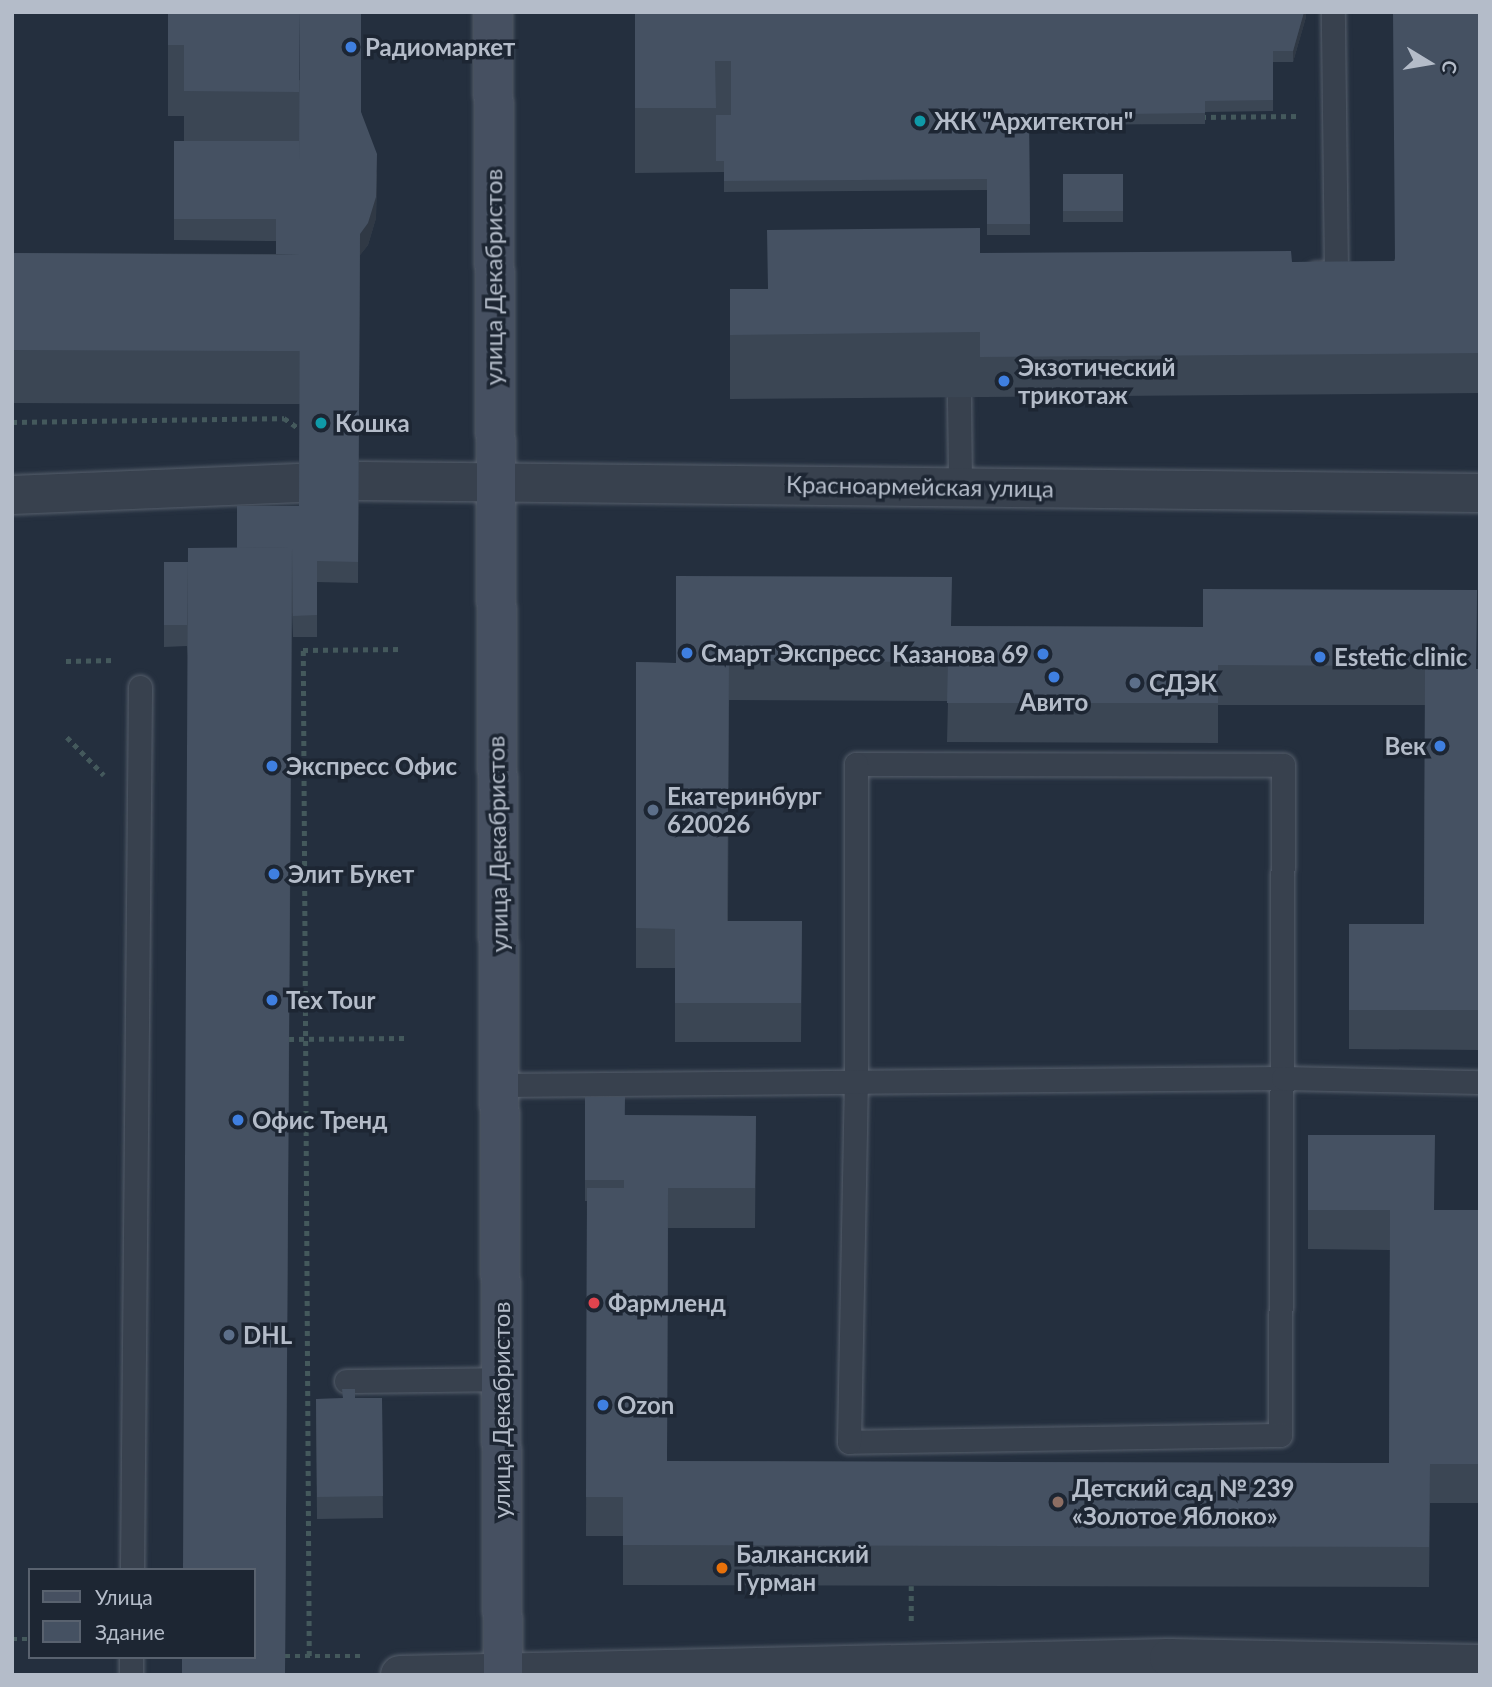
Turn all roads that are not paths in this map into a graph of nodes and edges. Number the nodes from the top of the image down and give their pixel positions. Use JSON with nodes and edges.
{"nodes":[{"id":1,"x":493,"y":12,"type":"edge"},
{"id":2,"x":1333,"y":12,"type":"edge"},
{"id":3,"x":1294,"y":273,"type":"edge"},
{"id":4,"x":960,"y":398,"type":"edge"},
{"id":5,"x":359,"y":481,"type":"edge"},
{"id":6,"x":494,"y":482,"type":"junction"},
{"id":7,"x":299,"y":483,"type":"edge"},
{"id":8,"x":960,"y":486,"type":"junction"},
{"id":9,"x":1480,"y":493,"type":"edge"},
{"id":10,"x":12,"y":495,"type":"edge"},
{"id":11,"x":139,"y":687,"type":"dead end"},
{"id":12,"x":1283,"y":1078,"type":"junction"},
{"id":13,"x":856,"y":1082,"type":"junction"},
{"id":14,"x":1480,"y":1082,"type":"edge"},
{"id":15,"x":500,"y":1085,"type":"junction"},
{"id":16,"x":501,"y":1379,"type":"junction"},
{"id":17,"x":346,"y":1381,"type":"dead end"},
{"id":18,"x":132,"y":1568,"type":"edge"},
{"id":19,"x":1480,"y":1664,"type":"edge"},
{"id":20,"x":386,"y":1666,"type":"edge"},
{"id":21,"x":1168,"y":1667,"type":"edge"},
{"id":22,"x":911,"y":1669,"type":"edge"},
{"id":23,"x":503,"y":1674,"type":"edge"}],
"edges":[{"from":1,"to":6,"type":"main road","name":"улица Декабристов"},
{"from":2,"to":3,"type":"lane"},
{"from":4,"to":8,"type":"lane"},
{"from":5,"to":6,"type":"street","name":"Красноармейская улица"},
{"from":6,"to":8,"type":"street","name":"Красноармейская улица"},
{"from":6,"to":15,"type":"main road","name":"улица Декабристов"},
{"from":7,"to":10,"type":"street"},
{"from":8,"to":9,"type":"street","name":"Красноармейская улица"},
{"from":11,"to":18,"type":"lane"},
{"from":12,"to":13,"type":"lane"},
{"from":12,"to":13,"type":"lane"},
{"from":12,"to":13,"type":"lane"},
{"from":12,"to":14,"type":"lane"},
{"from":13,"to":15,"type":"lane"},
{"from":15,"to":16,"type":"main road","name":"улица Декабристов"},
{"from":16,"to":17,"type":"lane"},
{"from":16,"to":23,"type":"main road","name":"улица Декабристов"},
{"from":19,"to":21,"type":"street"},
{"from":20,"to":23,"type":"street"},
{"from":21,"to":22,"type":"street"},
{"from":22,"to":23,"type":"street"}]}
